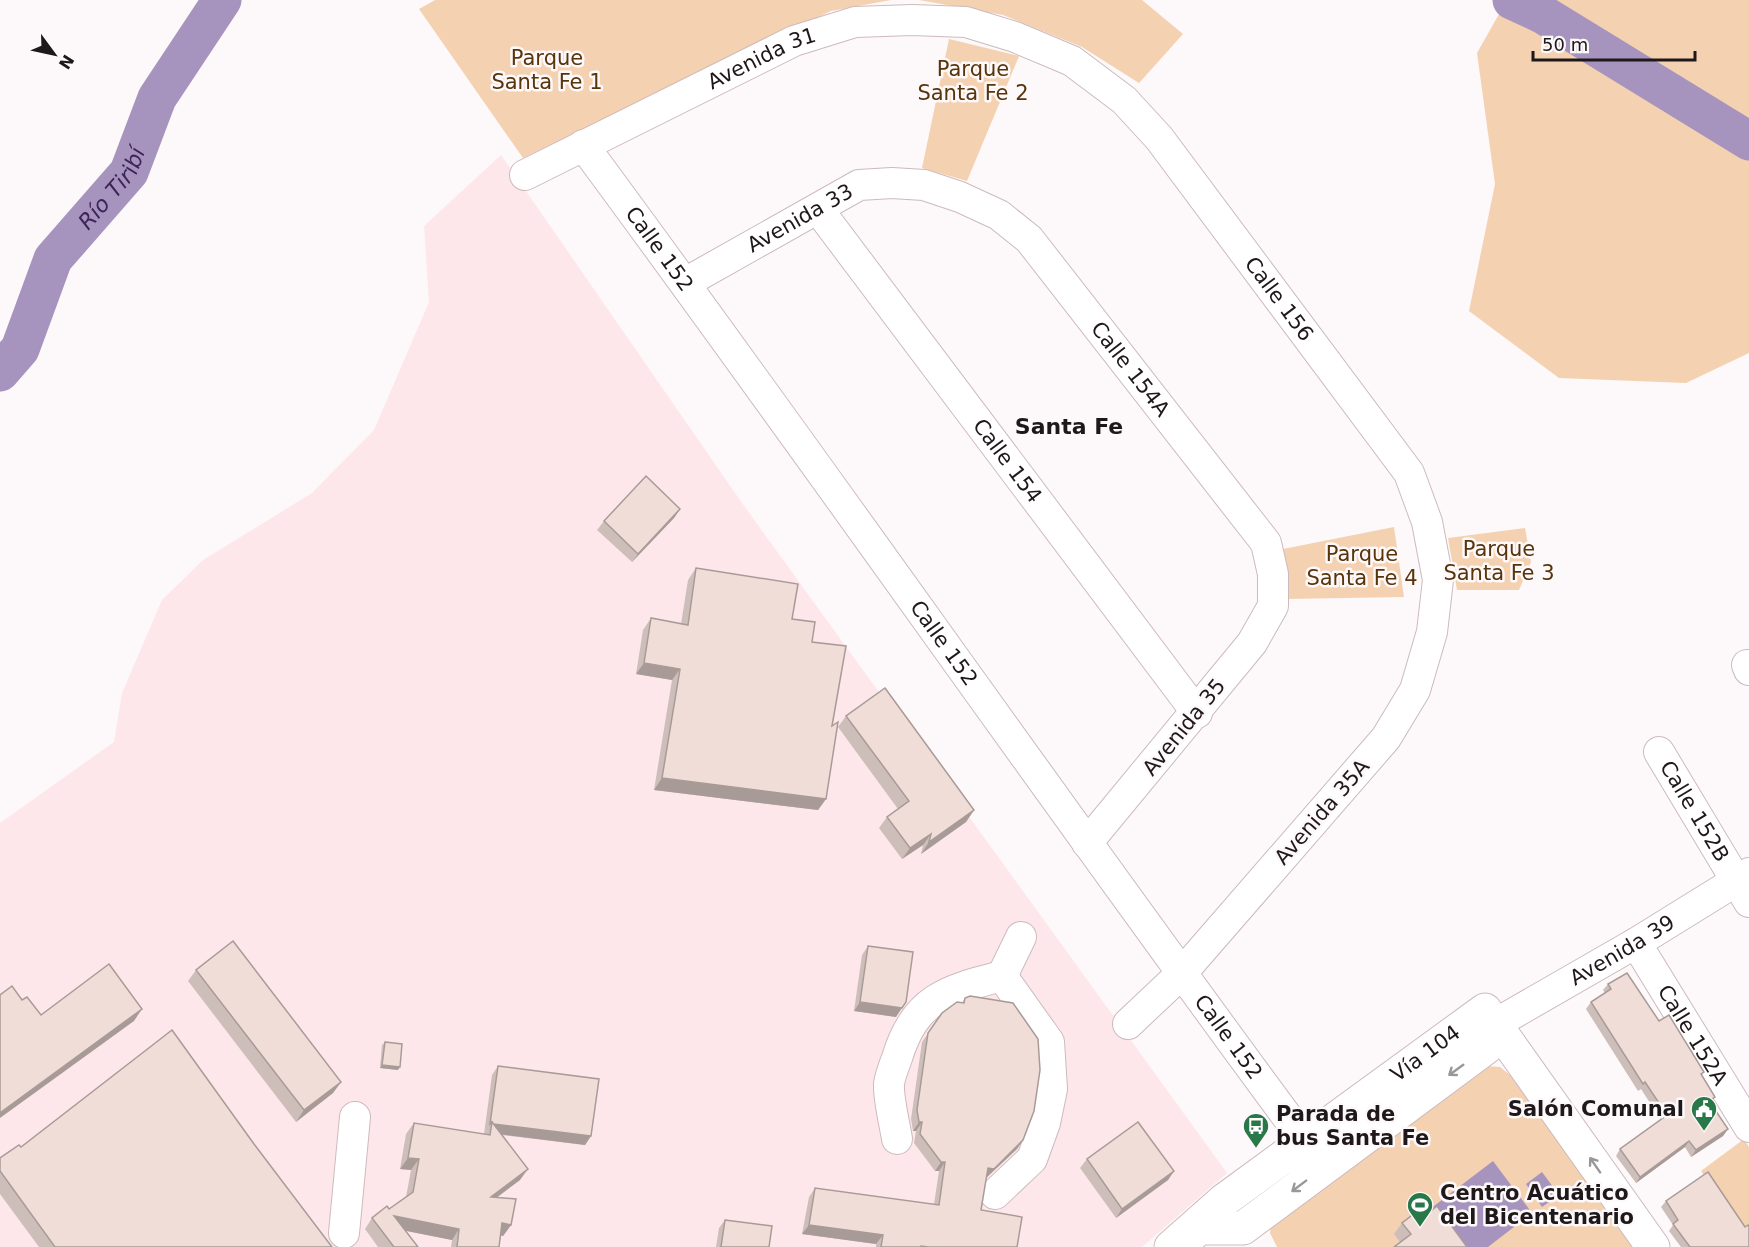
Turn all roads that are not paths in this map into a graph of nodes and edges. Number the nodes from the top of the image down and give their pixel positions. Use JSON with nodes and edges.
{"nodes":[{"id":1,"x":1015,"y":37,"type":"joint"},
{"id":2,"x":583,"y":145,"type":"junction"},
{"id":3,"x":525,"y":175,"type":"dead end"},
{"id":4,"x":924,"y":185,"type":"joint"},
{"id":5,"x":818,"y":209,"type":"junction"},
{"id":6,"x":685,"y":284,"type":"junction"},
{"id":7,"x":1273,"y":606,"type":"joint"},
{"id":8,"x":1432,"y":632,"type":"joint"},
{"id":9,"x":1197,"y":713,"type":"junction"},
{"id":10,"x":1659,"y":752,"type":"dead end"},
{"id":11,"x":1087,"y":843,"type":"junction"},
{"id":12,"x":1745,"y":885,"type":"edge"},
{"id":13,"x":1021,"y":937,"type":"dead end"},
{"id":14,"x":1636,"y":943,"type":"junction"},
{"id":15,"x":1182,"y":974,"type":"junction"},
{"id":16,"x":1002,"y":976,"type":"junction"},
{"id":17,"x":1128,"y":1024,"type":"dead end"},
{"id":18,"x":1499,"y":1030,"type":"junction"},
{"id":19,"x":355,"y":1117,"type":"dead end"},
{"id":20,"x":1749,"y":1127,"type":"edge"},
{"id":21,"x":897,"y":1139,"type":"dead end"},
{"id":22,"x":1305,"y":1142,"type":"junction"},
{"id":23,"x":995,"y":1194,"type":"dead end"},
{"id":24,"x":1238,"y":1221,"type":"edge"},
{"id":25,"x":344,"y":1233,"type":"dead end"},
{"id":26,"x":1188,"y":1237,"type":"edge"},
{"id":27,"x":1171,"y":1247,"type":"edge"},
{"id":28,"x":1653,"y":1247,"type":"edge"}],
"edges":[{"from":1,"to":2,"type":"street","name":"Avenida 31"},
{"from":1,"to":8,"type":"street","name":"Calle 156"},
{"from":2,"to":3,"type":"street","name":"Avenida 31"},
{"from":2,"to":6,"type":"street","name":"Calle 152"},
{"from":4,"to":5,"type":"street","name":"Avenida 33"},
{"from":4,"to":7,"type":"street","name":"Calle 154A"},
{"from":5,"to":6,"type":"street","name":"Avenida 33"},
{"from":5,"to":9,"type":"street","name":"Calle 154"},
{"from":6,"to":11,"type":"street","name":"Calle 152"},
{"from":7,"to":9,"type":"street","name":"Avenida 35"},
{"from":8,"to":15,"type":"street","name":"Avenida 35A"},
{"from":9,"to":11,"type":"street","name":"Avenida 35"},
{"from":10,"to":12,"type":"street","name":"Calle 152B"},
{"from":11,"to":15,"type":"street","name":"Calle 152"},
{"from":12,"to":14,"type":"street","name":"Avenida 39"},
{"from":13,"to":16,"type":"street"},
{"from":14,"to":18,"type":"street","name":"Avenida 39"},
{"from":14,"to":20,"type":"street","name":"Calle 152A"},
{"from":15,"to":17,"type":"street","name":"Avenida 35A"},
{"from":15,"to":22,"type":"street","name":"Calle 152"},
{"from":16,"to":21,"type":"street"},
{"from":16,"to":23,"type":"street"},
{"from":18,"to":22,"type":"main road","name":"Vía 104"},
{"from":18,"to":24,"type":"main road","name":"Vía 104","one_way":true},
{"from":28,"to":18,"type":"main road","one_way":true},
{"from":19,"to":25,"type":"street"},
{"from":22,"to":24,"type":"main road","name":"Vía 104"},
{"from":24,"to":26,"type":"main road"},
{"from":24,"to":27,"type":"main road","name":"Vía 104"}]}
